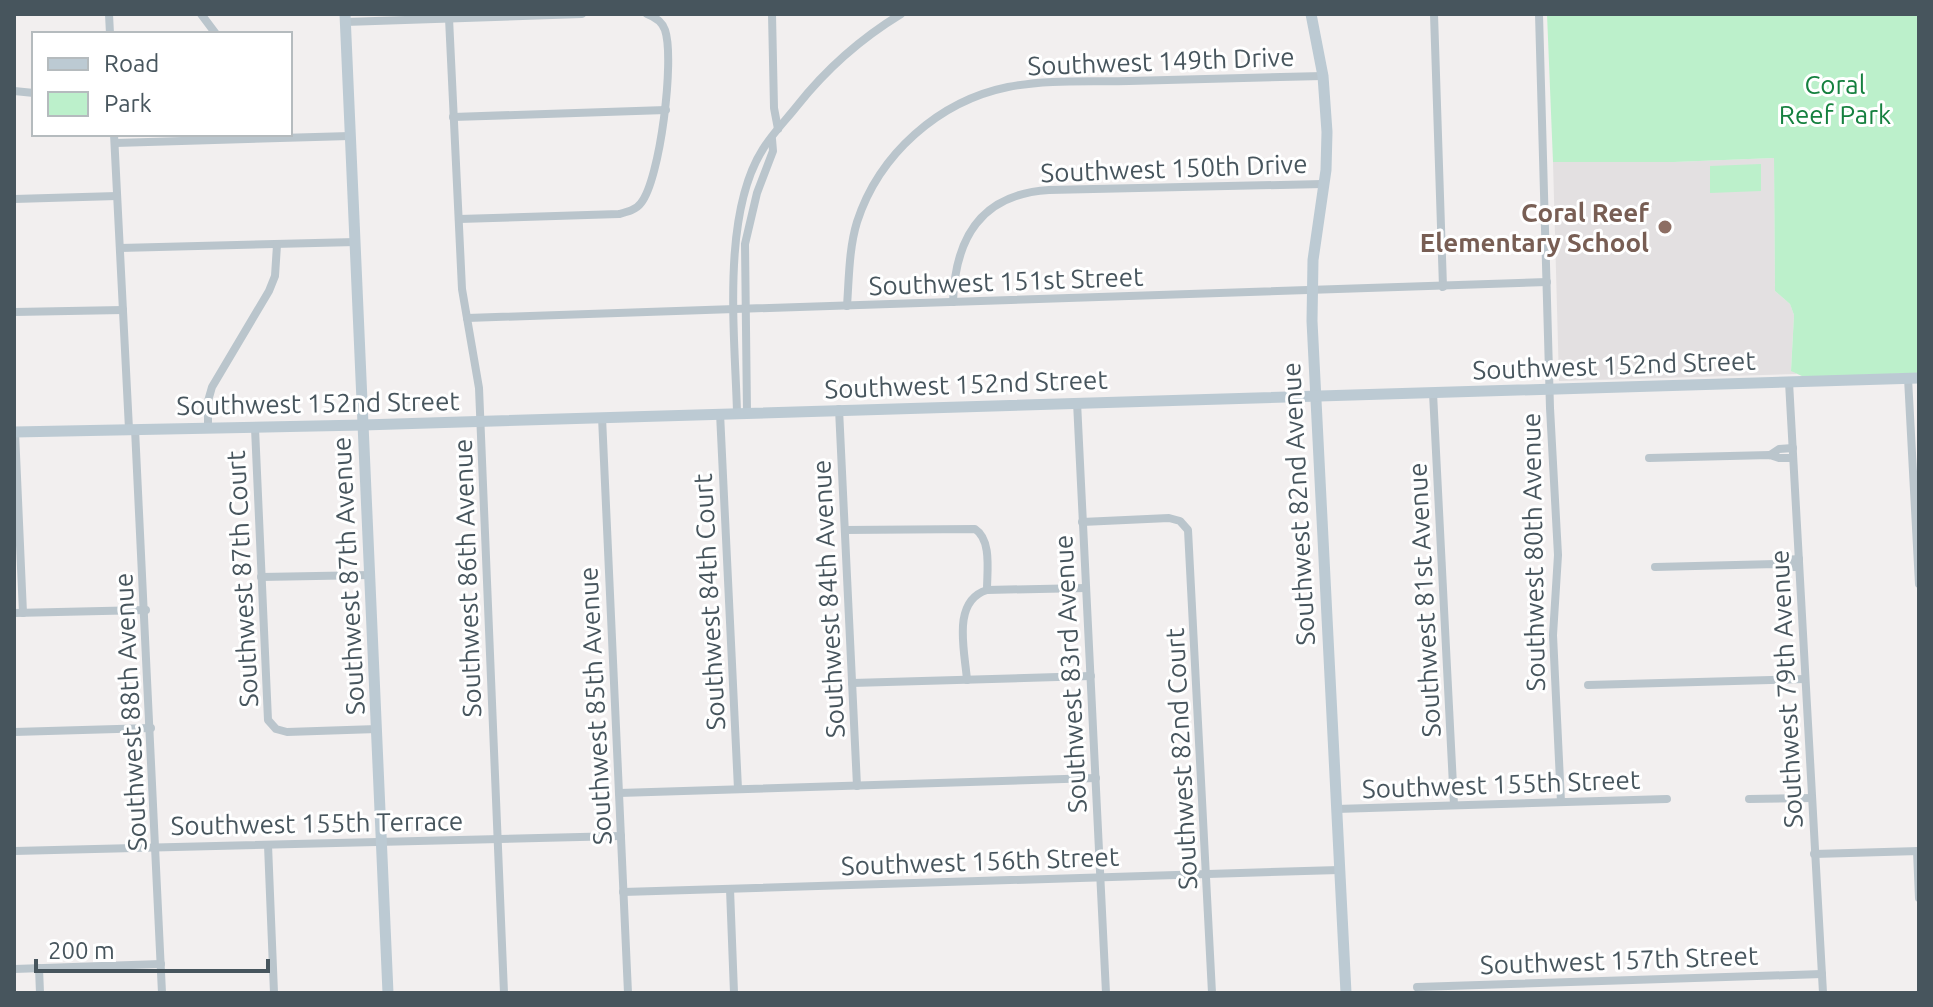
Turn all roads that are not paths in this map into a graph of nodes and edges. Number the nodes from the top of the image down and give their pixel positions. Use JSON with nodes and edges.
{"nodes":[{"id":1,"x":201,"y":14,"type":"edge"},
{"id":2,"x":582,"y":14,"type":"edge"},
{"id":3,"x":647,"y":14,"type":"edge"},
{"id":4,"x":772,"y":14,"type":"edge"},
{"id":5,"x":877,"y":14,"type":"edge"},
{"id":6,"x":901,"y":14,"type":"edge"},
{"id":7,"x":1311,"y":14,"type":"edge"},
{"id":8,"x":1434,"y":14,"type":"edge"},
{"id":9,"x":1539,"y":14,"type":"edge"},
{"id":10,"x":345,"y":18,"type":"edge"},
{"id":11,"x":449,"y":18,"type":"junction"},
{"id":12,"x":878,"y":28,"type":"junction"},
{"id":13,"x":214,"y":32,"type":"edge"},
{"id":14,"x":1323,"y":76,"type":"junction"},
{"id":15,"x":666,"y":110,"type":"junction"},
{"id":16,"x":453,"y":117,"type":"junction"},
{"id":17,"x":778,"y":129,"type":"junction"},
{"id":18,"x":271,"y":136,"type":"edge"},
{"id":19,"x":350,"y":136,"type":"junction"},
{"id":20,"x":114,"y":138,"type":"edge"},
{"id":21,"x":772,"y":139,"type":"junction"},
{"id":22,"x":1323,"y":184,"type":"junction"},
{"id":23,"x":117,"y":196,"type":"junction"},
{"id":24,"x":14,"y":199,"type":"edge"},
{"id":25,"x":459,"y":219,"type":"junction"},
{"id":26,"x":356,"y":242,"type":"junction"},
{"id":27,"x":277,"y":245,"type":"junction"},
{"id":28,"x":120,"y":248,"type":"junction"},
{"id":29,"x":1547,"y":282,"type":"junction"},
{"id":30,"x":1443,"y":287,"type":"junction"},
{"id":31,"x":1311,"y":290,"type":"junction"},
{"id":32,"x":953,"y":302,"type":"junction"},
{"id":33,"x":847,"y":306,"type":"junction"},
{"id":34,"x":745,"y":309,"type":"junction"},
{"id":35,"x":123,"y":310,"type":"junction"},
{"id":36,"x":734,"y":310,"type":"junction"},
{"id":37,"x":14,"y":312,"type":"edge"},
{"id":38,"x":467,"y":318,"type":"junction"},
{"id":39,"x":1913,"y":378,"type":"edge"},
{"id":40,"x":1789,"y":382,"type":"junction"},
{"id":41,"x":1551,"y":389,"type":"junction"},
{"id":42,"x":1433,"y":393,"type":"junction"},
{"id":43,"x":1313,"y":396,"type":"junction"},
{"id":44,"x":1077,"y":402,"type":"junction"},
{"id":45,"x":839,"y":409,"type":"junction"},
{"id":46,"x":742,"y":412,"type":"junction"},
{"id":47,"x":720,"y":413,"type":"junction"},
{"id":48,"x":602,"y":417,"type":"junction"},
{"id":49,"x":480,"y":421,"type":"junction"},
{"id":50,"x":363,"y":425,"type":"junction"},
{"id":51,"x":255,"y":428,"type":"junction"},
{"id":52,"x":132,"y":429,"type":"junction"},
{"id":53,"x":208,"y":429,"type":"junction"},
{"id":54,"x":15,"y":432,"type":"edge"},
{"id":55,"x":1793,"y":448,"type":"junction"},
{"id":56,"x":1770,"y":455,"type":"junction"},
{"id":57,"x":1649,"y":458,"type":"dead end"},
{"id":58,"x":1793,"y":458,"type":"junction"},
{"id":59,"x":1082,"y":522,"type":"junction"},
{"id":60,"x":845,"y":530,"type":"junction"},
{"id":61,"x":1799,"y":563,"type":"junction"},
{"id":62,"x":1655,"y":567,"type":"dead end"},
{"id":63,"x":371,"y":575,"type":"junction"},
{"id":64,"x":261,"y":577,"type":"junction"},
{"id":65,"x":1919,"y":584,"type":"edge"},
{"id":66,"x":1086,"y":588,"type":"junction"},
{"id":67,"x":987,"y":590,"type":"junction"},
{"id":68,"x":146,"y":610,"type":"junction"},
{"id":69,"x":19,"y":613,"type":"edge"},
{"id":70,"x":1091,"y":676,"type":"junction"},
{"id":71,"x":1805,"y":679,"type":"junction"},
{"id":72,"x":967,"y":680,"type":"junction"},
{"id":73,"x":852,"y":683,"type":"junction"},
{"id":74,"x":1588,"y":685,"type":"dead end"},
{"id":75,"x":151,"y":728,"type":"junction"},
{"id":76,"x":377,"y":729,"type":"junction"},
{"id":77,"x":14,"y":732,"type":"edge"},
{"id":78,"x":1096,"y":778,"type":"junction"},
{"id":79,"x":857,"y":786,"type":"junction"},
{"id":80,"x":738,"y":789,"type":"junction"},
{"id":81,"x":619,"y":793,"type":"junction"},
{"id":82,"x":1812,"y":798,"type":"junction"},
{"id":83,"x":1667,"y":799,"type":"dead end"},
{"id":84,"x":1749,"y":799,"type":"dead end"},
{"id":85,"x":1561,"y":802,"type":"junction"},
{"id":86,"x":1454,"y":805,"type":"junction"},
{"id":87,"x":1336,"y":809,"type":"junction"},
{"id":88,"x":621,"y":836,"type":"junction"},
{"id":89,"x":498,"y":838,"type":"junction"},
{"id":90,"x":382,"y":842,"type":"junction"},
{"id":91,"x":268,"y":845,"type":"junction"},
{"id":92,"x":156,"y":847,"type":"junction"},
{"id":93,"x":14,"y":851,"type":"edge"},
{"id":94,"x":1918,"y":851,"type":"edge"},
{"id":95,"x":1814,"y":854,"type":"junction"},
{"id":96,"x":1339,"y":870,"type":"junction"},
{"id":97,"x":1206,"y":875,"type":"junction"},
{"id":98,"x":1101,"y":877,"type":"junction"},
{"id":99,"x":730,"y":889,"type":"junction"},
{"id":100,"x":623,"y":892,"type":"junction"},
{"id":101,"x":1919,"y":898,"type":"edge"},
{"id":102,"x":161,"y":964,"type":"junction"},
{"id":103,"x":39,"y":968,"type":"junction"},
{"id":104,"x":14,"y":969,"type":"edge"},
{"id":105,"x":1822,"y":974,"type":"junction"},
{"id":106,"x":1417,"y":987,"type":"dead end"},
{"id":107,"x":40,"y":993,"type":"edge"},
{"id":108,"x":162,"y":993,"type":"edge"},
{"id":109,"x":274,"y":993,"type":"edge"},
{"id":110,"x":388,"y":993,"type":"edge"},
{"id":111,"x":504,"y":993,"type":"edge"},
{"id":112,"x":628,"y":993,"type":"edge"},
{"id":113,"x":734,"y":993,"type":"edge"},
{"id":114,"x":1106,"y":993,"type":"edge"},
{"id":115,"x":1212,"y":993,"type":"edge"},
{"id":116,"x":1346,"y":993,"type":"edge"},
{"id":117,"x":1823,"y":993,"type":"edge"}],
"edges":[{"from":1,"to":13,"type":"street"},
{"from":2,"to":11,"type":"street"},
{"from":3,"to":15,"type":"street"},
{"from":4,"to":17,"type":"street"},
{"from":5,"to":12,"type":"street"},
{"from":6,"to":12,"type":"street"},
{"from":7,"to":14,"type":"street","name":"Southwest 82nd Avenue"},
{"from":8,"to":30,"type":"street"},
{"from":9,"to":29,"type":"street","name":"Southwest 80th Avenue"},
{"from":10,"to":11,"type":"street"},
{"from":10,"to":19,"type":"street","name":"Southwest 87th Avenue"},
{"from":11,"to":16,"type":"street","name":"Southwest 86th Avenue"},
{"from":12,"to":17,"type":"street"},
{"from":14,"to":22,"type":"street","name":"Southwest 82nd Avenue"},
{"from":14,"to":33,"type":"street","name":"Southwest 149th Drive"},
{"from":15,"to":16,"type":"street"},
{"from":15,"to":25,"type":"street"},
{"from":16,"to":25,"type":"street","name":"Southwest 86th Avenue"},
{"from":17,"to":21,"type":"street"},
{"from":18,"to":19,"type":"street"},
{"from":18,"to":20,"type":"street"},
{"from":19,"to":26,"type":"street","name":"Southwest 87th Avenue"},
{"from":20,"to":23,"type":"street","name":"Southwest 88th Avenue"},
{"from":21,"to":34,"type":"street"},
{"from":21,"to":36,"type":"street"},
{"from":22,"to":31,"type":"street","name":"Southwest 82nd Avenue"},
{"from":22,"to":32,"type":"street","name":"Southwest 150th Drive"},
{"from":23,"to":24,"type":"street"},
{"from":23,"to":28,"type":"street","name":"Southwest 88th Avenue"},
{"from":25,"to":38,"type":"street","name":"Southwest 86th Avenue"},
{"from":26,"to":27,"type":"street"},
{"from":26,"to":50,"type":"street","name":"Southwest 87th Avenue"},
{"from":27,"to":28,"type":"street"},
{"from":27,"to":53,"type":"street","name":"Southwest 87th Court"},
{"from":28,"to":35,"type":"street","name":"Southwest 88th Avenue"},
{"from":29,"to":30,"type":"street","name":"Southwest 151st Street"},
{"from":29,"to":41,"type":"street","name":"Southwest 80th Avenue"},
{"from":30,"to":31,"type":"street","name":"Southwest 151st Street"},
{"from":31,"to":32,"type":"street","name":"Southwest 151st Street"},
{"from":31,"to":43,"type":"street","name":"Southwest 82nd Avenue"},
{"from":32,"to":33,"type":"street","name":"Southwest 151st Street"},
{"from":33,"to":34,"type":"street","name":"Southwest 151st Street"},
{"from":34,"to":36,"type":"street","name":"Southwest 151st Street"},
{"from":34,"to":46,"type":"street"},
{"from":35,"to":37,"type":"street"},
{"from":35,"to":52,"type":"street","name":"Southwest 88th Avenue"},
{"from":36,"to":38,"type":"street","name":"Southwest 151st Street"},
{"from":36,"to":46,"type":"street"},
{"from":38,"to":49,"type":"street","name":"Southwest 86th Avenue"},
{"from":39,"to":40,"type":"street","name":"Southwest 152nd Street"},
{"from":39,"to":65,"type":"street"},
{"from":40,"to":41,"type":"street","name":"Southwest 152nd Street"},
{"from":40,"to":55,"type":"street","name":"Southwest 79th Avenue"},
{"from":41,"to":42,"type":"street","name":"Southwest 152nd Street"},
{"from":41,"to":85,"type":"street","name":"Southwest 80th Avenue"},
{"from":42,"to":43,"type":"street","name":"Southwest 152nd Street"},
{"from":42,"to":86,"type":"street","name":"Southwest 81st Avenue"},
{"from":43,"to":44,"type":"street","name":"Southwest 152nd Street"},
{"from":43,"to":87,"type":"street","name":"Southwest 82nd Avenue"},
{"from":44,"to":45,"type":"street","name":"Southwest 152nd Street"},
{"from":44,"to":59,"type":"street","name":"Southwest 83rd Avenue"},
{"from":45,"to":46,"type":"street","name":"Southwest 152nd Street"},
{"from":45,"to":60,"type":"street","name":"Southwest 84th Avenue"},
{"from":46,"to":47,"type":"street","name":"Southwest 152nd Street"},
{"from":47,"to":48,"type":"street","name":"Southwest 152nd Street"},
{"from":47,"to":80,"type":"street","name":"Southwest 84th Court"},
{"from":48,"to":49,"type":"street","name":"Southwest 152nd Street"},
{"from":48,"to":81,"type":"street","name":"Southwest 85th Avenue"},
{"from":49,"to":50,"type":"street","name":"Southwest 152nd Street"},
{"from":49,"to":89,"type":"street","name":"Southwest 86th Avenue"},
{"from":50,"to":51,"type":"street","name":"Southwest 152nd Street"},
{"from":50,"to":63,"type":"street","name":"Southwest 87th Avenue"},
{"from":51,"to":53,"type":"street","name":"Southwest 152nd Street"},
{"from":51,"to":64,"type":"street","name":"Southwest 87th Court"},
{"from":52,"to":53,"type":"street","name":"Southwest 152nd Street"},
{"from":52,"to":54,"type":"street","name":"Southwest 152nd Street"},
{"from":52,"to":68,"type":"street","name":"Southwest 88th Avenue"},
{"from":54,"to":69,"type":"street"},
{"from":55,"to":56,"type":"street"},
{"from":55,"to":58,"type":"street","name":"Southwest 79th Avenue"},
{"from":56,"to":57,"type":"street"},
{"from":56,"to":58,"type":"street"},
{"from":58,"to":61,"type":"street","name":"Southwest 79th Avenue"},
{"from":59,"to":66,"type":"street","name":"Southwest 83rd Avenue"},
{"from":59,"to":97,"type":"street","name":"Southwest 82nd Court"},
{"from":60,"to":67,"type":"street"},
{"from":60,"to":73,"type":"street","name":"Southwest 84th Avenue"},
{"from":61,"to":62,"type":"street"},
{"from":61,"to":71,"type":"street","name":"Southwest 79th Avenue"},
{"from":63,"to":64,"type":"street"},
{"from":63,"to":76,"type":"street","name":"Southwest 87th Avenue"},
{"from":64,"to":76,"type":"street","name":"Southwest 87th Court"},
{"from":66,"to":67,"type":"street"},
{"from":66,"to":70,"type":"street","name":"Southwest 83rd Avenue"},
{"from":67,"to":72,"type":"street"},
{"from":68,"to":69,"type":"street"},
{"from":68,"to":75,"type":"street","name":"Southwest 88th Avenue"},
{"from":70,"to":72,"type":"street"},
{"from":70,"to":78,"type":"street","name":"Southwest 83rd Avenue"},
{"from":71,"to":74,"type":"street"},
{"from":71,"to":82,"type":"street","name":"Southwest 79th Avenue"},
{"from":72,"to":73,"type":"street"},
{"from":73,"to":79,"type":"street","name":"Southwest 84th Avenue"},
{"from":75,"to":77,"type":"street"},
{"from":75,"to":92,"type":"street","name":"Southwest 88th Avenue"},
{"from":76,"to":90,"type":"street","name":"Southwest 87th Avenue"},
{"from":78,"to":79,"type":"street"},
{"from":78,"to":98,"type":"street","name":"Southwest 83rd Avenue"},
{"from":79,"to":80,"type":"street"},
{"from":80,"to":81,"type":"street"},
{"from":81,"to":88,"type":"street","name":"Southwest 85th Avenue"},
{"from":82,"to":84,"type":"street"},
{"from":82,"to":95,"type":"street","name":"Southwest 79th Avenue"},
{"from":83,"to":85,"type":"street","name":"Southwest 155th Street"},
{"from":85,"to":86,"type":"street","name":"Southwest 155th Street"},
{"from":86,"to":87,"type":"street","name":"Southwest 155th Street"},
{"from":87,"to":96,"type":"street","name":"Southwest 82nd Avenue"},
{"from":88,"to":89,"type":"street","name":"Southwest 155th Terrace"},
{"from":88,"to":100,"type":"street","name":"Southwest 85th Avenue"},
{"from":89,"to":90,"type":"street","name":"Southwest 155th Terrace"},
{"from":89,"to":111,"type":"street","name":"Southwest 86th Avenue"},
{"from":90,"to":91,"type":"street","name":"Southwest 155th Terrace"},
{"from":90,"to":110,"type":"street","name":"Southwest 87th Avenue"},
{"from":91,"to":92,"type":"street","name":"Southwest 155th Terrace"},
{"from":91,"to":109,"type":"street"},
{"from":92,"to":93,"type":"street","name":"Southwest 155th Terrace"},
{"from":92,"to":102,"type":"street","name":"Southwest 88th Avenue"},
{"from":94,"to":95,"type":"street"},
{"from":94,"to":101,"type":"street"},
{"from":95,"to":105,"type":"street","name":"Southwest 79th Avenue"},
{"from":96,"to":97,"type":"street","name":"Southwest 156th Street"},
{"from":96,"to":116,"type":"street","name":"Southwest 82nd Avenue"},
{"from":97,"to":98,"type":"street","name":"Southwest 156th Street"},
{"from":97,"to":115,"type":"street","name":"Southwest 82nd Court"},
{"from":98,"to":99,"type":"street","name":"Southwest 156th Street"},
{"from":98,"to":114,"type":"street","name":"Southwest 83rd Avenue"},
{"from":99,"to":100,"type":"street","name":"Southwest 156th Street"},
{"from":99,"to":113,"type":"street"},
{"from":100,"to":112,"type":"street","name":"Southwest 85th Avenue"},
{"from":102,"to":103,"type":"street"},
{"from":102,"to":108,"type":"street","name":"Southwest 88th Avenue"},
{"from":103,"to":104,"type":"street"},
{"from":103,"to":107,"type":"street"},
{"from":105,"to":106,"type":"street","name":"Southwest 157th Street"},
{"from":105,"to":117,"type":"street","name":"Southwest 79th Avenue"}]}
